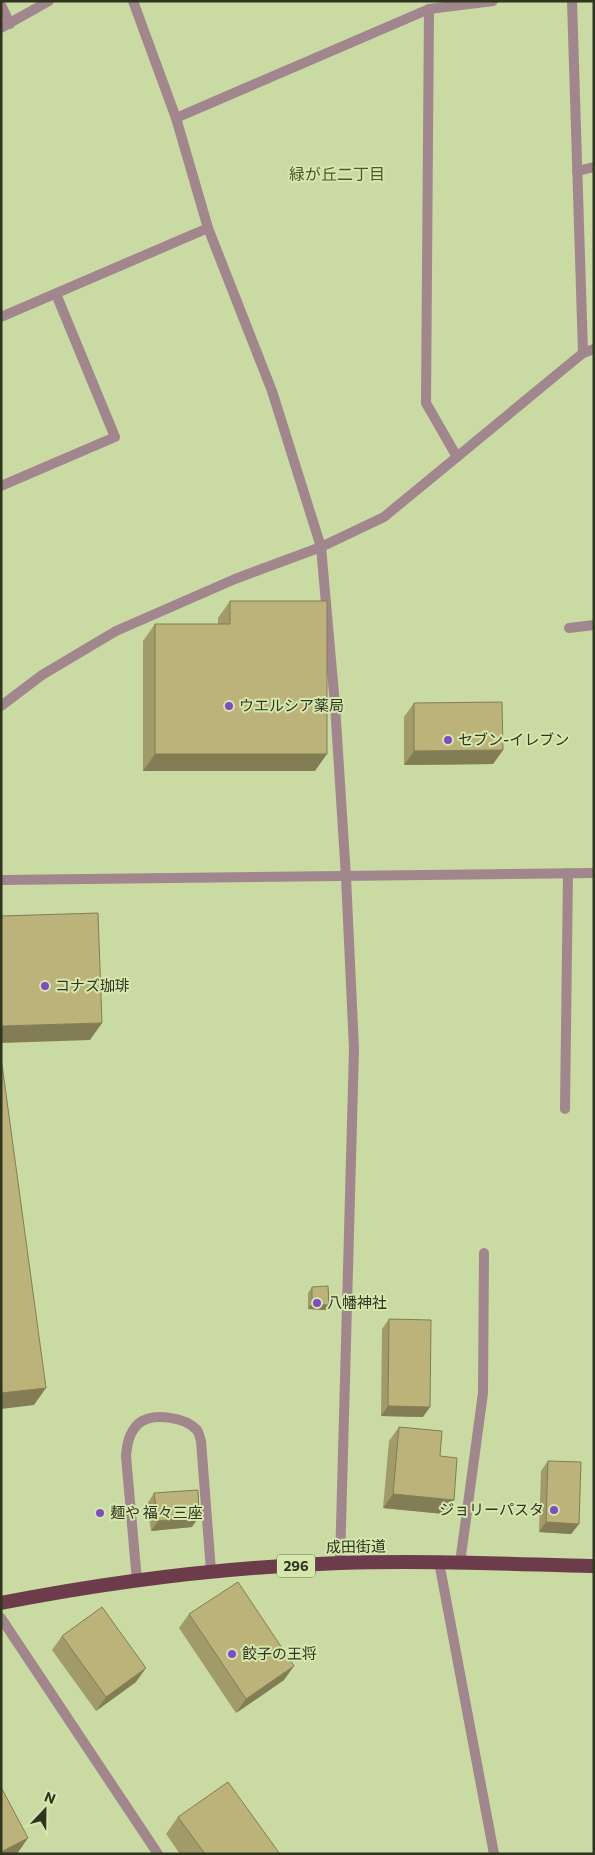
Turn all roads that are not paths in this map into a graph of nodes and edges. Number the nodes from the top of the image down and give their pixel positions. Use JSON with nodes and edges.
{"nodes":[{"id":1,"x":49,"y":1,"type":"edge"},
{"id":2,"x":133,"y":1,"type":"edge"},
{"id":3,"x":492,"y":1,"type":"edge"},
{"id":4,"x":572,"y":1,"type":"edge"},
{"id":5,"x":1,"y":5,"type":"edge"},
{"id":6,"x":429,"y":5,"type":"edge"},
{"id":7,"x":6,"y":26,"type":"edge"},
{"id":8,"x":176,"y":118,"type":"junction"},
{"id":9,"x":594,"y":167,"type":"edge"},
{"id":10,"x":577,"y":171,"type":"junction"},
{"id":11,"x":208,"y":228,"type":"junction"},
{"id":12,"x":56,"y":294,"type":"junction"},
{"id":13,"x":1,"y":318,"type":"edge"},
{"id":14,"x":594,"y":349,"type":"edge"},
{"id":15,"x":583,"y":353,"type":"junction"},
{"id":16,"x":457,"y":457,"type":"junction"},
{"id":17,"x":1,"y":486,"type":"edge"},
{"id":18,"x":322,"y":547,"type":"junction"},
{"id":19,"x":594,"y":625,"type":"edge"},
{"id":20,"x":569,"y":628,"type":"dead end"},
{"id":21,"x":1,"y":706,"type":"edge"},
{"id":22,"x":568,"y":873,"type":"junction"},
{"id":23,"x":594,"y":873,"type":"edge"},
{"id":24,"x":346,"y":876,"type":"junction"},
{"id":25,"x":1,"y":880,"type":"edge"},
{"id":26,"x":566,"y":1109,"type":"dead end"},
{"id":27,"x":484,"y":1253,"type":"dead end"},
{"id":28,"x":438,"y":1562,"type":"junction"},
{"id":29,"x":340,"y":1563,"type":"junction"},
{"id":30,"x":460,"y":1563,"type":"junction"},
{"id":31,"x":594,"y":1566,"type":"edge"},
{"id":32,"x":211,"y":1572,"type":"junction"},
{"id":33,"x":136,"y":1581,"type":"junction"},
{"id":34,"x":1,"y":1603,"type":"edge"},
{"id":35,"x":1,"y":1618,"type":"edge"},
{"id":36,"x":158,"y":1854,"type":"edge"},
{"id":37,"x":494,"y":1854,"type":"edge"}],
"edges":[{"from":1,"to":7,"type":"street"},
{"from":2,"to":8,"type":"street"},
{"from":3,"to":6,"type":"street"},
{"from":4,"to":10,"type":"street"},
{"from":5,"to":7,"type":"street"},
{"from":6,"to":8,"type":"street"},
{"from":6,"to":16,"type":"street"},
{"from":8,"to":11,"type":"street"},
{"from":9,"to":10,"type":"street"},
{"from":10,"to":15,"type":"street"},
{"from":11,"to":12,"type":"street"},
{"from":11,"to":18,"type":"street"},
{"from":12,"to":13,"type":"street"},
{"from":12,"to":17,"type":"street"},
{"from":14,"to":15,"type":"street"},
{"from":15,"to":16,"type":"street"},
{"from":16,"to":18,"type":"street"},
{"from":18,"to":21,"type":"street"},
{"from":18,"to":24,"type":"street"},
{"from":19,"to":20,"type":"street"},
{"from":22,"to":23,"type":"street"},
{"from":22,"to":24,"type":"street"},
{"from":22,"to":26,"type":"street"},
{"from":24,"to":25,"type":"street"},
{"from":24,"to":29,"type":"street"},
{"from":27,"to":30,"type":"street"},
{"from":28,"to":29,"type":"highway","name":"成田街道","number":"296"},
{"from":28,"to":30,"type":"highway","name":"成田街道","number":"296"},
{"from":28,"to":37,"type":"street"},
{"from":29,"to":32,"type":"highway","name":"成田街道","number":"296"},
{"from":30,"to":31,"type":"highway","name":"成田街道","number":"296"},
{"from":32,"to":33,"type":"highway","name":"成田街道","number":"296"},
{"from":32,"to":33,"type":"street"},
{"from":33,"to":34,"type":"highway","name":"成田街道","number":"296"},
{"from":35,"to":36,"type":"street"}]}
